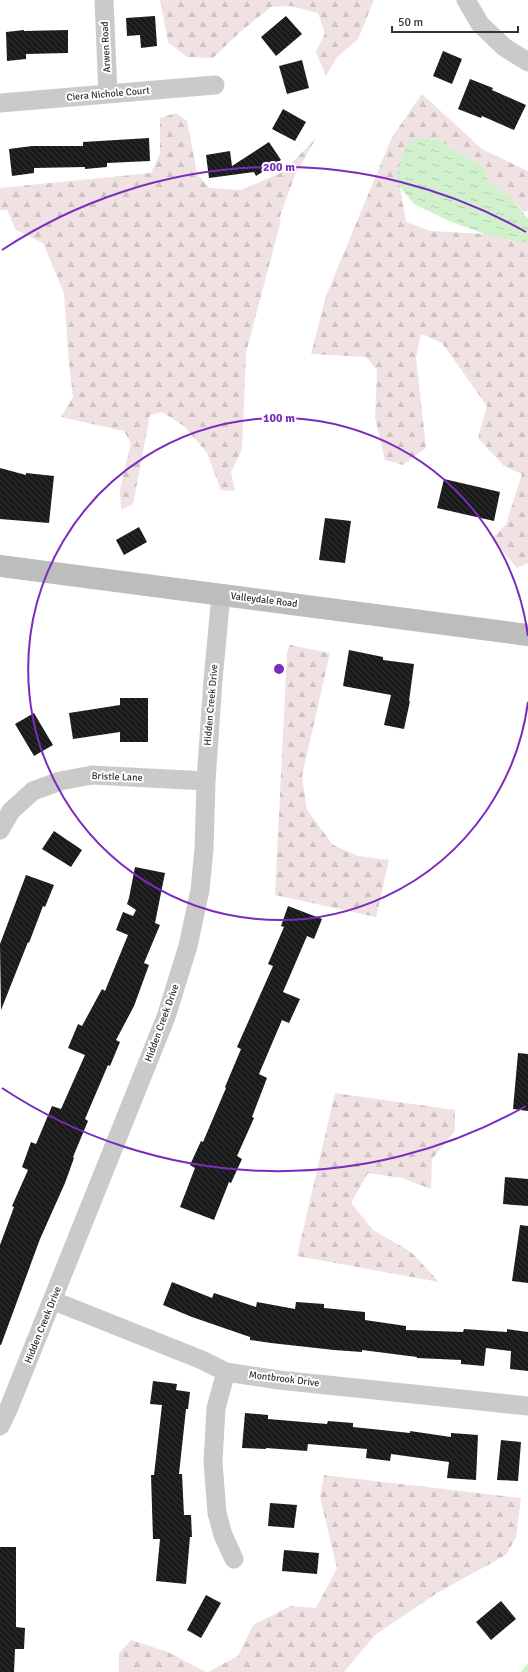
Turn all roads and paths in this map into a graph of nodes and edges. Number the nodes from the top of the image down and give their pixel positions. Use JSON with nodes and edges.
{"nodes":[{"id":1,"x":104,"y":0,"type":"edge"},
{"id":2,"x":466,"y":0,"type":"edge"},
{"id":3,"x":528,"y":62,"type":"edge"},
{"id":4,"x":215,"y":85,"type":"dead end"},
{"id":5,"x":108,"y":94,"type":"junction"},
{"id":6,"x":0,"y":103,"type":"edge"},
{"id":7,"x":0,"y":566,"type":"edge"},
{"id":8,"x":221,"y":595,"type":"junction"},
{"id":9,"x":528,"y":635,"type":"edge"},
{"id":10,"x":206,"y":781,"type":"junction"},
{"id":11,"x":0,"y":830,"type":"edge"},
{"id":12,"x":54,"y":1300,"type":"junction"},
{"id":13,"x":226,"y":1372,"type":"junction"},
{"id":14,"x":528,"y":1406,"type":"edge"},
{"id":15,"x":0,"y":1426,"type":"edge"},
{"id":16,"x":234,"y":1559,"type":"dead end"}],
"edges":[{"from":1,"to":5,"type":"street","name":"Arwen Road"},
{"from":2,"to":3,"type":"street"},
{"from":4,"to":5,"type":"street","name":"Ciera Nichole Court"},
{"from":5,"to":6,"type":"street","name":"Ciera Nichole Court"},
{"from":7,"to":8,"type":"street","name":"Valleydale Road"},
{"from":8,"to":9,"type":"street","name":"Valleydale Road"},
{"from":8,"to":10,"type":"street","name":"Hidden Creek Drive"},
{"from":10,"to":11,"type":"street","name":"Bristle Lane"},
{"from":10,"to":12,"type":"street","name":"Hidden Creek Drive"},
{"from":12,"to":13,"type":"street","name":"Montbrook Drive"},
{"from":12,"to":15,"type":"street","name":"Hidden Creek Drive"},
{"from":13,"to":14,"type":"street","name":"Montbrook Drive"},
{"from":13,"to":16,"type":"street"}]}
